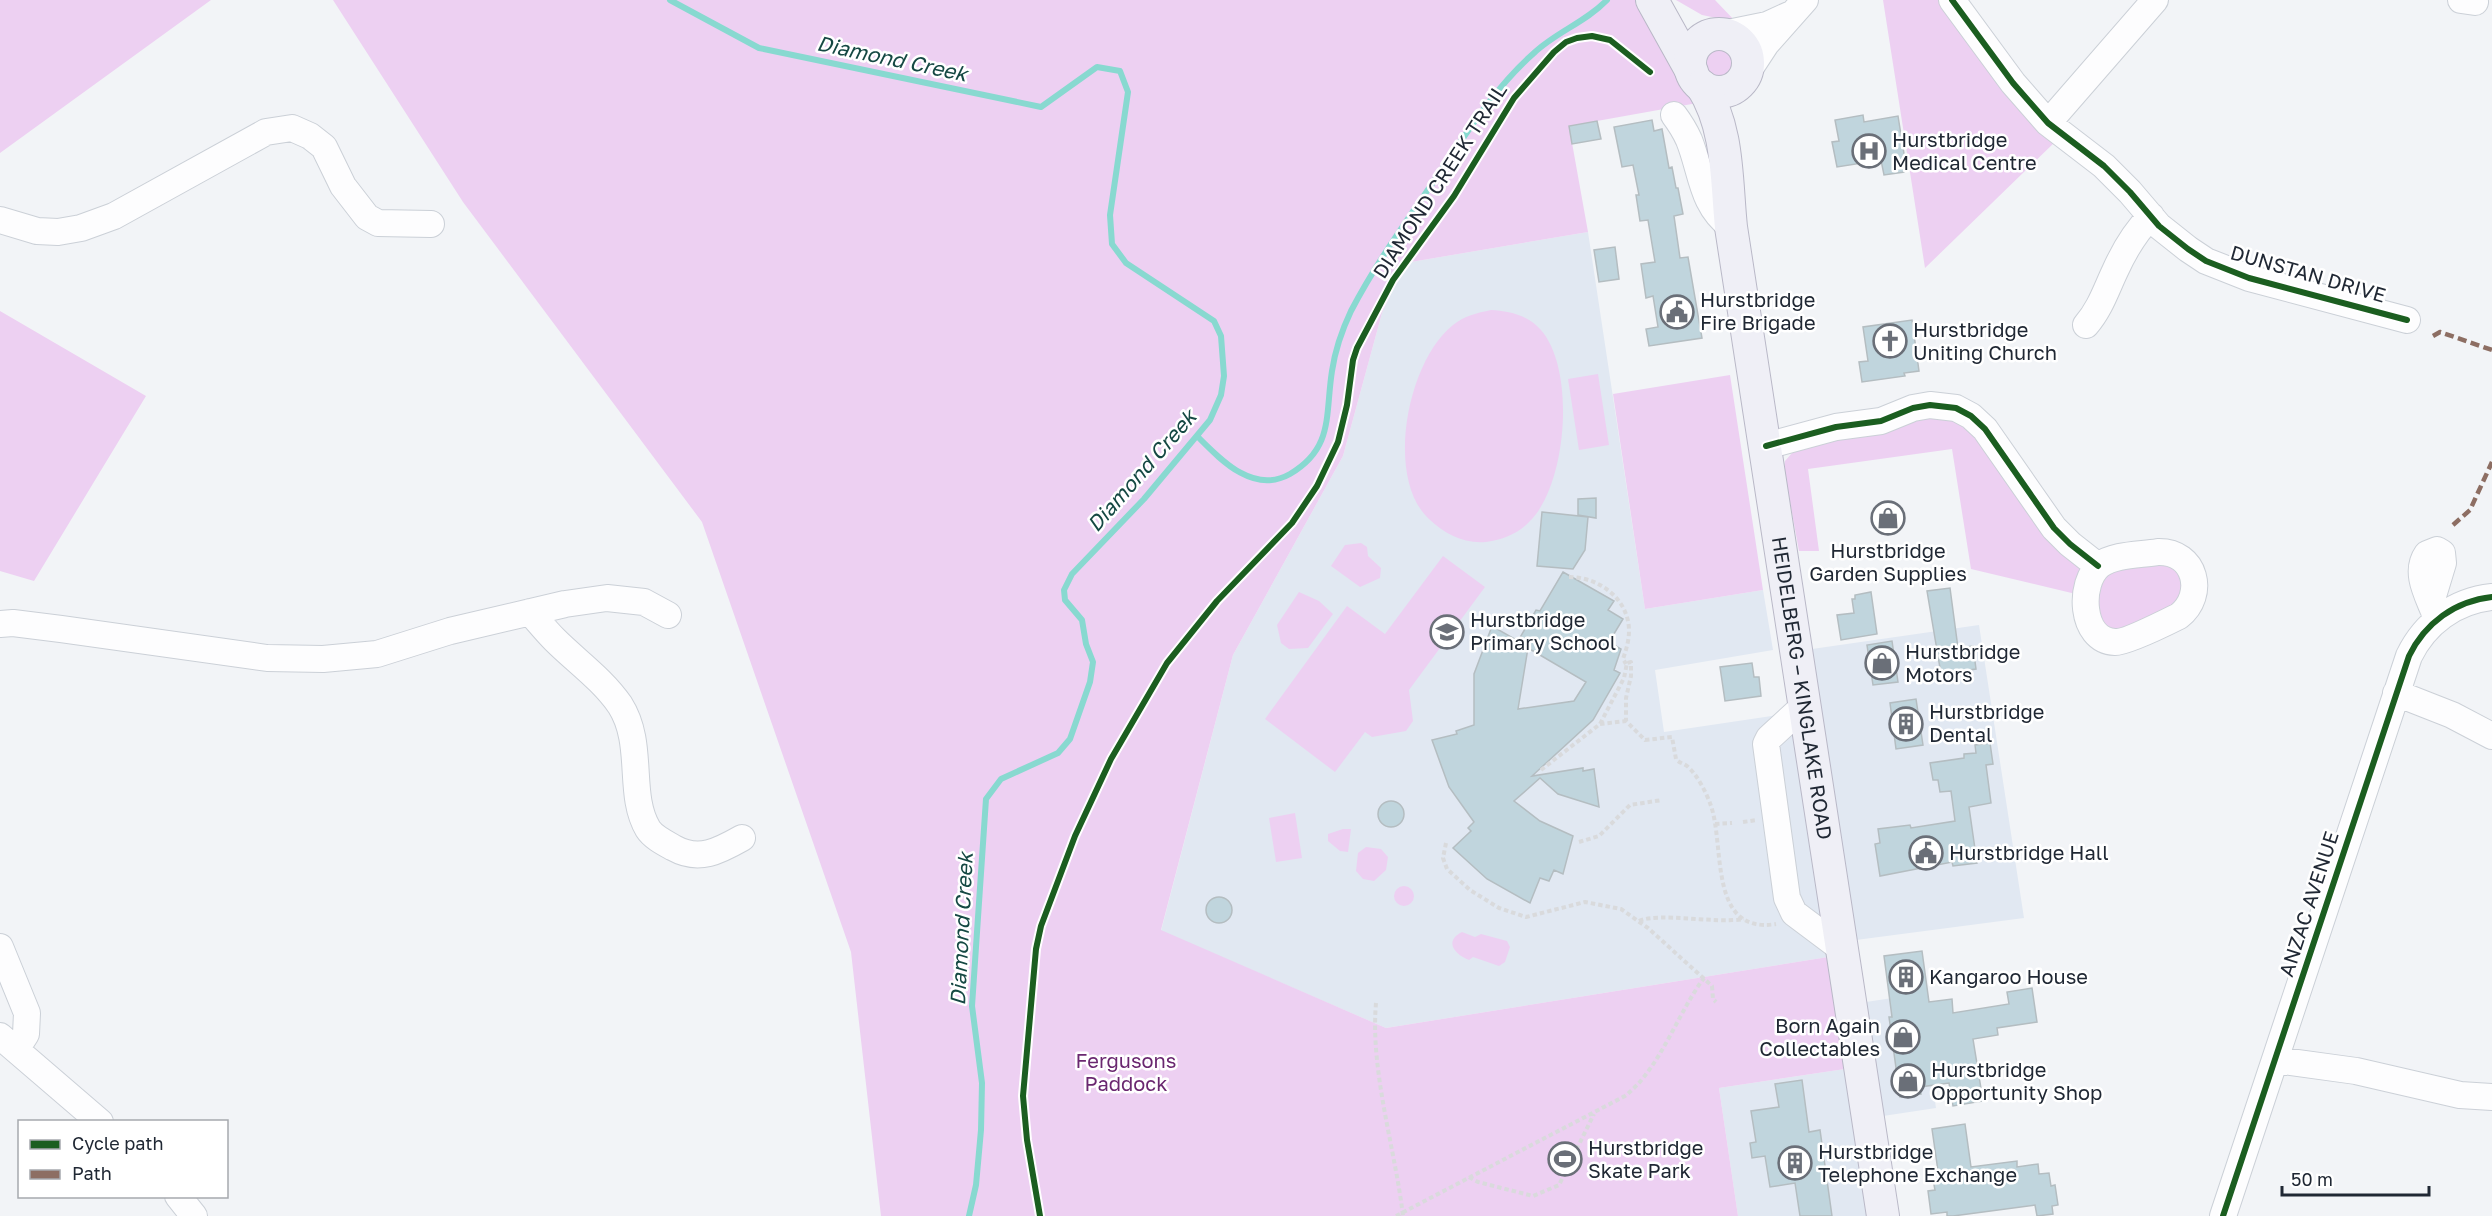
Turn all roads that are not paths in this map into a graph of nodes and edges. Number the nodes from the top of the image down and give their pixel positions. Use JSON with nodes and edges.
{"nodes":[{"id":1,"x":1652,"y":0,"type":"edge"},
{"id":2,"x":1660,"y":0,"type":"edge"},
{"id":3,"x":1952,"y":0,"type":"edge"},
{"id":4,"x":2155,"y":0,"type":"edge"},
{"id":5,"x":1800,"y":6,"type":"edge"},
{"id":6,"x":1722,"y":34,"type":"junction"},
{"id":7,"x":1746,"y":74,"type":"junction"},
{"id":8,"x":1697,"y":79,"type":"junction"},
{"id":9,"x":1674,"y":115,"type":"dead end"},
{"id":10,"x":2048,"y":123,"type":"junction"},
{"id":11,"x":1725,"y":158,"type":"junction"},
{"id":12,"x":2151,"y":216,"type":"junction"},
{"id":13,"x":0,"y":220,"type":"edge"},
{"id":14,"x":431,"y":224,"type":"dead end"},
{"id":15,"x":1731,"y":227,"type":"junction"},
{"id":16,"x":2407,"y":320,"type":"dead end"},
{"id":17,"x":2086,"y":325,"type":"dead end"},
{"id":18,"x":1766,"y":446,"type":"junction"},
{"id":19,"x":2098,"y":566,"type":"junction"},
{"id":20,"x":2492,"y":597,"type":"edge"},
{"id":21,"x":530,"y":612,"type":"junction"},
{"id":22,"x":668,"y":615,"type":"dead end"},
{"id":23,"x":0,"y":624,"type":"edge"},
{"id":24,"x":2396,"y":693,"type":"junction"},
{"id":25,"x":1805,"y":705,"type":"junction"},
{"id":26,"x":2492,"y":736,"type":"edge"},
{"id":27,"x":742,"y":838,"type":"dead end"},
{"id":28,"x":0,"y":947,"type":"edge"},
{"id":29,"x":1842,"y":949,"type":"junction"},
{"id":30,"x":8,"y":1042,"type":"edge"},
{"id":31,"x":2275,"y":1060,"type":"junction"},
{"id":32,"x":2492,"y":1098,"type":"edge"},
{"id":33,"x":98,"y":1120,"type":"edge"},
{"id":34,"x":179,"y":1198,"type":"edge"},
{"id":35,"x":194,"y":1216,"type":"edge"},
{"id":36,"x":1883,"y":1216,"type":"edge"},
{"id":37,"x":2223,"y":1216,"type":"edge"}],
"edges":[{"from":1,"to":8,"type":"main road","name":"HEIDELBERG – KINGLAKE ROAD"},
{"from":2,"to":6,"type":"main road"},
{"from":3,"to":10,"type":"street","name":"DUNSTAN DRIVE"},
{"from":4,"to":10,"type":"street"},
{"from":5,"to":6,"type":"street"},
{"from":5,"to":7,"type":"street"},
{"from":6,"to":7,"type":"main road"},
{"from":6,"to":8,"type":"main road"},
{"from":7,"to":8,"type":"main road"},
{"from":7,"to":11,"type":"main road","name":"HEIDELBERG – KINGLAKE ROAD"},
{"from":8,"to":11,"type":"main road","name":"HEIDELBERG – KINGLAKE ROAD"},
{"from":9,"to":15,"type":"street"},
{"from":10,"to":12,"type":"street","name":"DUNSTAN DRIVE"},
{"from":11,"to":15,"type":"main road","name":"HEIDELBERG – KINGLAKE ROAD"},
{"from":12,"to":16,"type":"street","name":"DUNSTAN DRIVE"},
{"from":12,"to":17,"type":"street"},
{"from":13,"to":14,"type":"street"},
{"from":15,"to":18,"type":"main road","name":"HEIDELBERG – KINGLAKE ROAD"},
{"from":18,"to":19,"type":"street"},
{"from":18,"to":25,"type":"main road","name":"HEIDELBERG – KINGLAKE ROAD"},
{"from":19,"to":19,"type":"street"},
{"from":20,"to":24,"type":"street","name":"ANZAC AVENUE"},
{"from":21,"to":22,"type":"street"},
{"from":21,"to":23,"type":"street"},
{"from":21,"to":27,"type":"street"},
{"from":24,"to":26,"type":"street"},
{"from":24,"to":31,"type":"street","name":"ANZAC AVENUE"},
{"from":25,"to":29,"type":"main road","name":"HEIDELBERG – KINGLAKE ROAD"},
{"from":25,"to":29,"type":"street"},
{"from":28,"to":30,"type":"street"},
{"from":29,"to":36,"type":"main road","name":"HEIDELBERG – KINGLAKE ROAD"},
{"from":30,"to":33,"type":"street"},
{"from":31,"to":32,"type":"street"},
{"from":31,"to":37,"type":"street","name":"ANZAC AVENUE"},
{"from":34,"to":35,"type":"street"}]}
